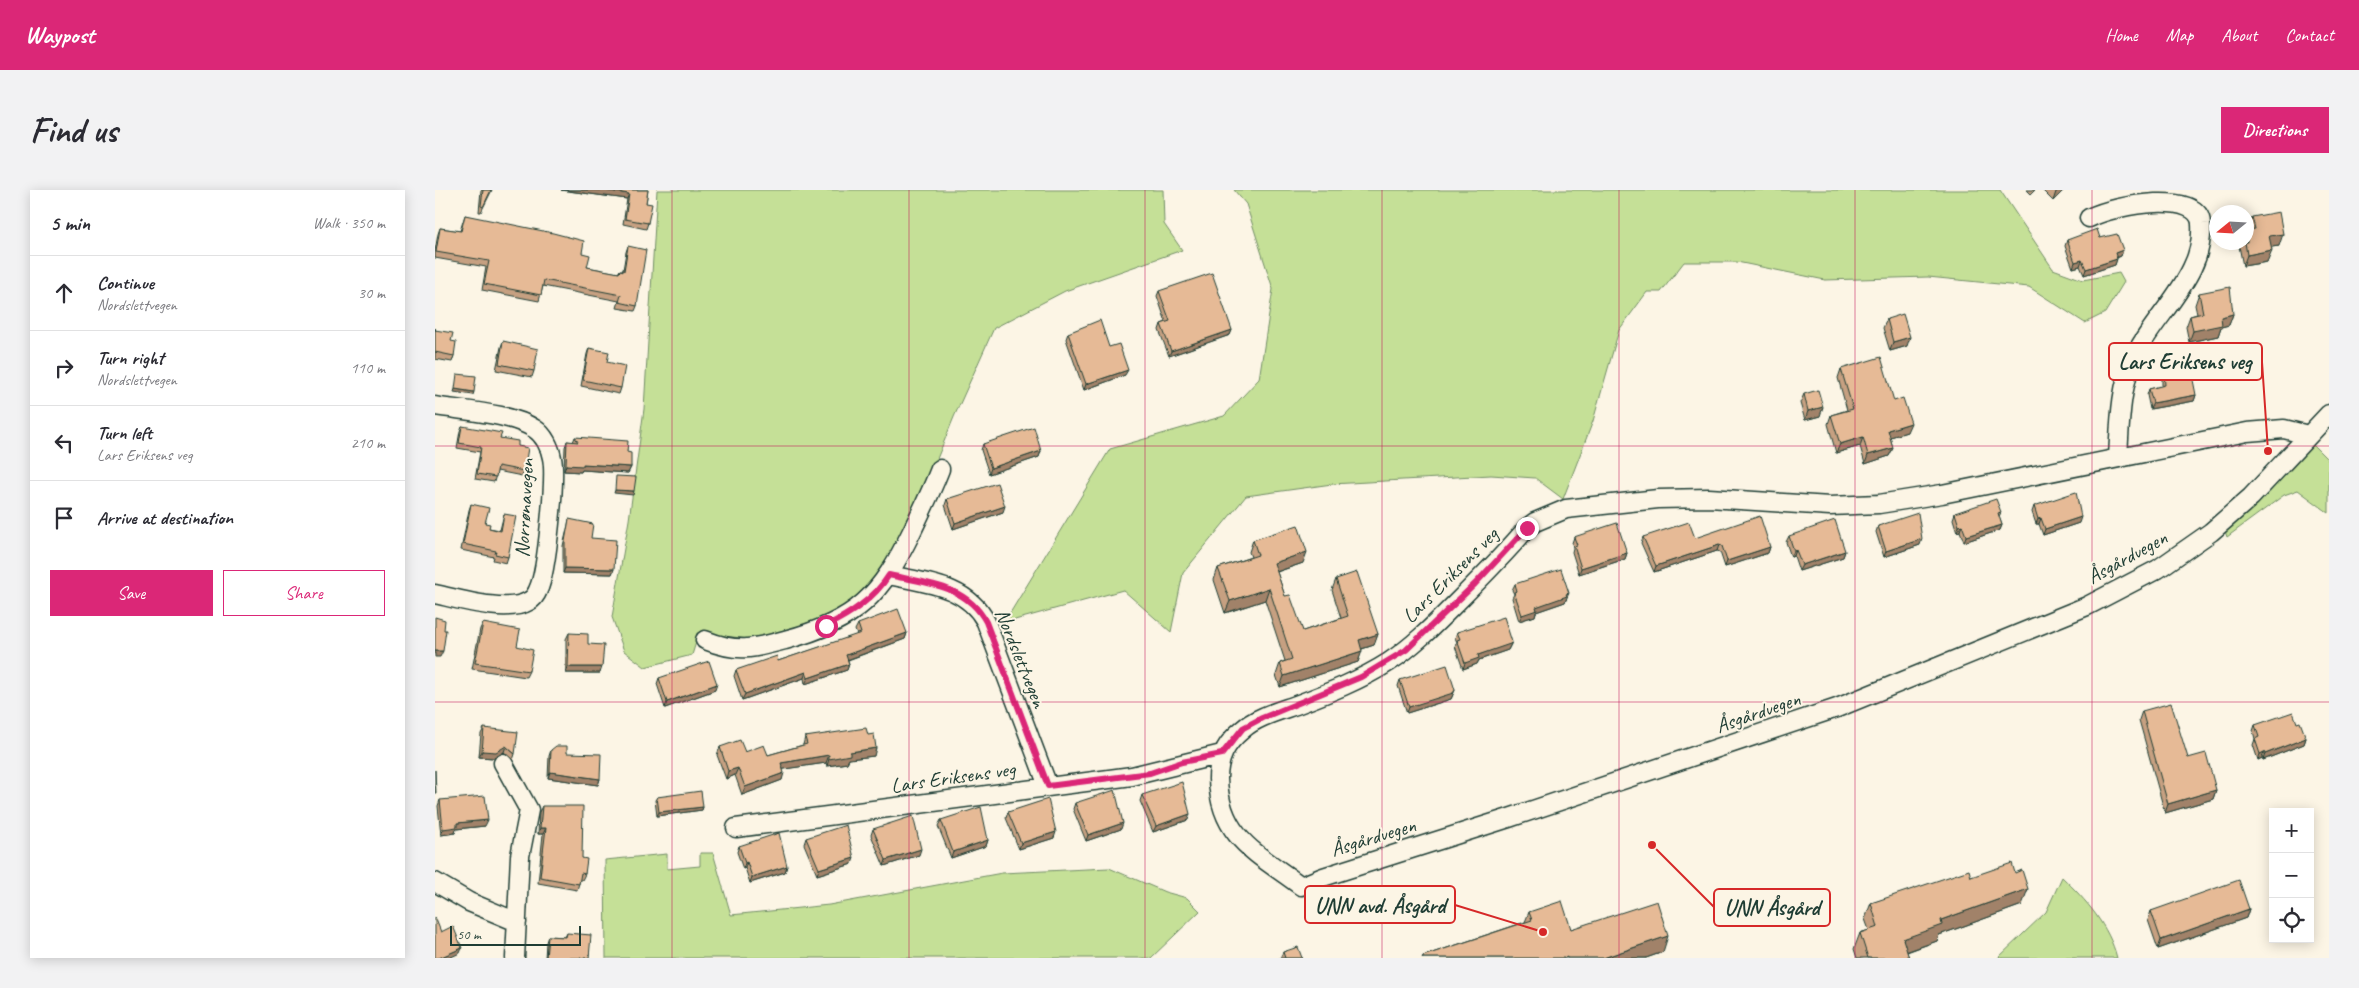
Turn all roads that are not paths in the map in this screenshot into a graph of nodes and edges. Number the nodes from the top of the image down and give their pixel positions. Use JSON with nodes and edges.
{"nodes":[{"id":1,"x":2089,"y":218,"type":"dead end"},
{"id":2,"x":435,"y":406,"type":"edge"},
{"id":3,"x":2329,"y":414,"type":"edge"},
{"id":4,"x":2307,"y":434,"type":"junction"},
{"id":5,"x":2118,"y":457,"type":"junction"},
{"id":6,"x":940,"y":469,"type":"dead end"},
{"id":7,"x":889,"y":575,"type":"junction"},
{"id":8,"x":435,"y":594,"type":"edge"},
{"id":9,"x":705,"y":640,"type":"dead end"},
{"id":10,"x":1222,"y":754,"type":"junction"},
{"id":11,"x":503,"y":763,"type":"dead end"},
{"id":12,"x":1048,"y":786,"type":"junction"},
{"id":13,"x":736,"y":828,"type":"dead end"},
{"id":14,"x":435,"y":882,"type":"edge"},
{"id":15,"x":517,"y":922,"type":"junction"},
{"id":16,"x":515,"y":958,"type":"edge"}],
"edges":[{"from":1,"to":5,"type":"street"},
{"from":2,"to":8,"type":"street","name":"Norrønavegen"},
{"from":3,"to":4,"type":"street","name":"Åsgårdvegen"},
{"from":4,"to":5,"type":"street","name":"Lars Eriksens veg"},
{"from":4,"to":10,"type":"street","name":"Åsgårdvegen"},
{"from":5,"to":10,"type":"street","name":"Lars Eriksens veg"},
{"from":6,"to":7,"type":"street"},
{"from":7,"to":9,"type":"street"},
{"from":7,"to":12,"type":"street","name":"Nordslettvegen"},
{"from":10,"to":12,"type":"street","name":"Lars Eriksens veg"},
{"from":11,"to":15,"type":"street"},
{"from":12,"to":13,"type":"street","name":"Lars Eriksens veg"},
{"from":14,"to":15,"type":"street"},
{"from":15,"to":16,"type":"street"}]}
